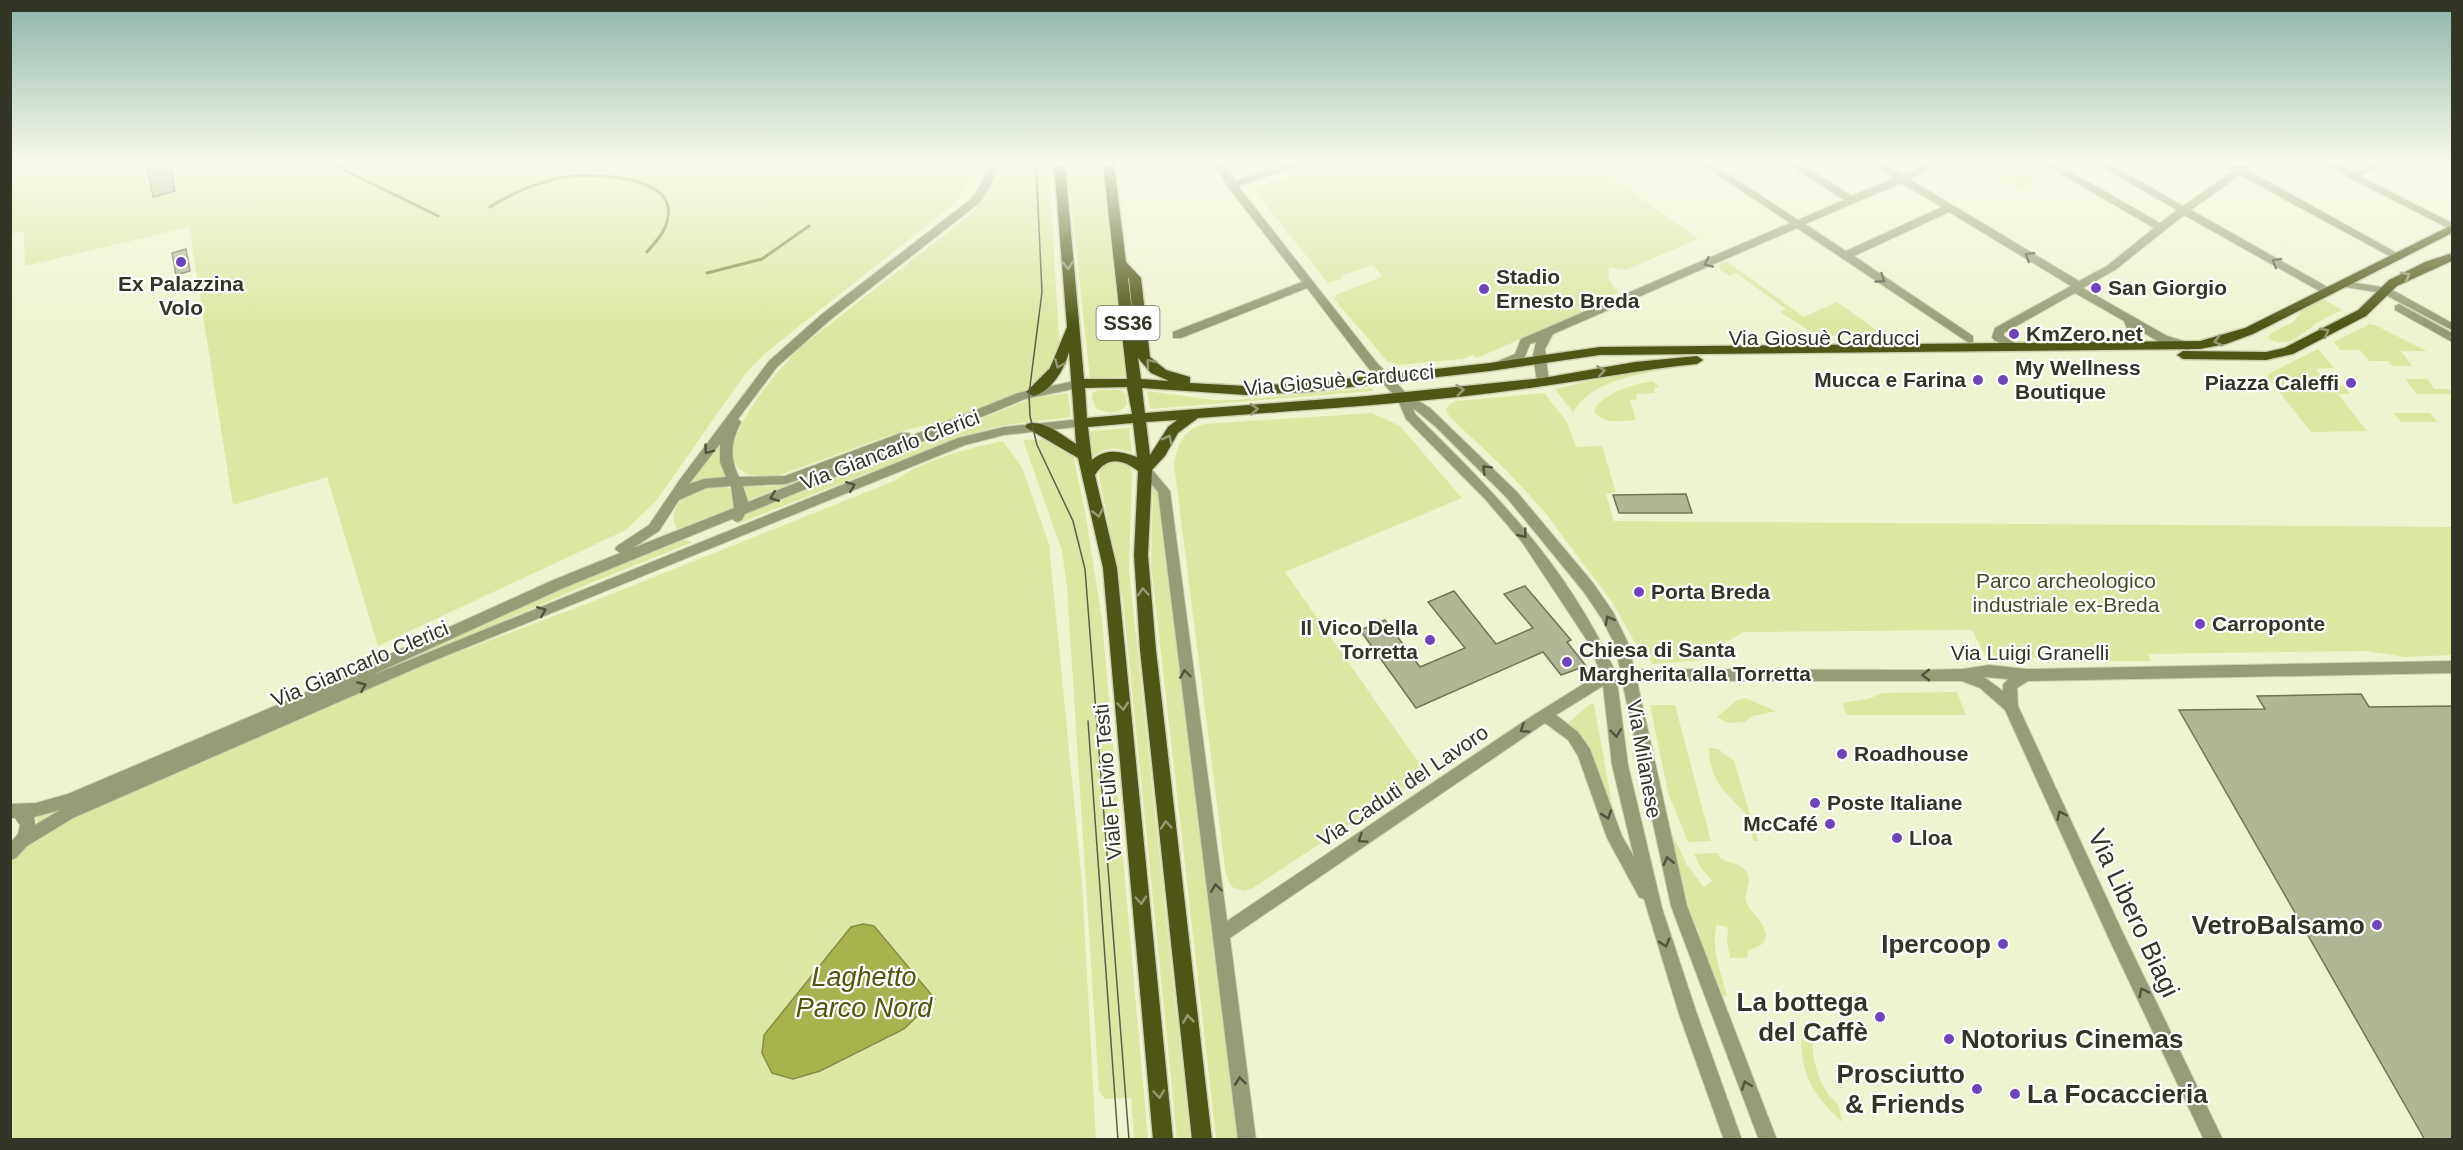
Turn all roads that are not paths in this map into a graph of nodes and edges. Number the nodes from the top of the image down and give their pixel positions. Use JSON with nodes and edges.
{"nodes":[{"id":1,"x":954,"y":218,"type":"edge"},
{"id":2,"x":1063,"y":218,"type":"edge"},
{"id":3,"x":1115,"y":218,"type":"edge"},
{"id":4,"x":1257,"y":218,"type":"edge"},
{"id":5,"x":1789,"y":218,"type":"edge"},
{"id":6,"x":1810,"y":218,"type":"edge"},
{"id":7,"x":1928,"y":218,"type":"edge"},
{"id":8,"x":1965,"y":218,"type":"edge"},
{"id":9,"x":2143,"y":218,"type":"edge"},
{"id":10,"x":2174,"y":218,"type":"edge"},
{"id":11,"x":2200,"y":218,"type":"edge"},
{"id":12,"x":2331,"y":218,"type":"edge"},
{"id":13,"x":2432,"y":218,"type":"edge"},
{"id":14,"x":1797,"y":223,"type":"junction"},
{"id":15,"x":2161,"y":228,"type":"junction"},
{"id":16,"x":2452,"y":228,"type":"edge"},
{"id":17,"x":2447,"y":235,"type":"edge"},
{"id":18,"x":2452,"y":248,"type":"edge"},
{"id":19,"x":1846,"y":255,"type":"junction"},
{"id":20,"x":2399,"y":257,"type":"junction"},
{"id":21,"x":2452,"y":257,"type":"edge"},
{"id":22,"x":1121,"y":264,"type":"junction"},
{"id":23,"x":2429,"y":265,"type":"junction"},
{"id":24,"x":2367,"y":273,"type":"junction"},
{"id":25,"x":1308,"y":284,"type":"junction"},
{"id":26,"x":2343,"y":284,"type":"junction"},
{"id":27,"x":2077,"y":287,"type":"junction"},
{"id":28,"x":2327,"y":291,"type":"junction"},
{"id":29,"x":2378,"y":291,"type":"junction"},
{"id":30,"x":2129,"y":322,"type":"junction"},
{"id":31,"x":2452,"y":327,"type":"edge"},
{"id":32,"x":1072,"y":328,"type":"junction"},
{"id":33,"x":1551,"y":331,"type":"junction"},
{"id":34,"x":1177,"y":335,"type":"dead end"},
{"id":35,"x":2452,"y":338,"type":"edge"},
{"id":36,"x":1969,"y":339,"type":"dead end"},
{"id":37,"x":2010,"y":345,"type":"junction"},
{"id":38,"x":2084,"y":346,"type":"junction"},
{"id":39,"x":2187,"y":346,"type":"junction"},
{"id":40,"x":1538,"y":361,"type":"junction"},
{"id":41,"x":1496,"y":366,"type":"junction"},
{"id":42,"x":1386,"y":379,"type":"junction"},
{"id":43,"x":1544,"y":382,"type":"junction"},
{"id":44,"x":1135,"y":383,"type":"junction"},
{"id":45,"x":1079,"y":384,"type":"junction"},
{"id":46,"x":1222,"y":389,"type":"junction"},
{"id":47,"x":1033,"y":392,"type":"junction"},
{"id":48,"x":1402,"y":396,"type":"junction"},
{"id":49,"x":743,"y":404,"type":"junction"},
{"id":50,"x":1196,"y":414,"type":"junction"},
{"id":51,"x":1138,"y":416,"type":"junction"},
{"id":52,"x":1081,"y":423,"type":"junction"},
{"id":53,"x":1032,"y":427,"type":"junction"},
{"id":54,"x":945,"y":429,"type":"junction"},
{"id":55,"x":1084,"y":456,"type":"junction"},
{"id":56,"x":1145,"y":470,"type":"junction"},
{"id":57,"x":1089,"y":474,"type":"junction"},
{"id":58,"x":736,"y":480,"type":"junction"},
{"id":59,"x":675,"y":498,"type":"junction"},
{"id":60,"x":741,"y":510,"type":"junction"},
{"id":61,"x":666,"y":512,"type":"junction"},
{"id":62,"x":678,"y":535,"type":"junction"},
{"id":63,"x":719,"y":538,"type":"junction"},
{"id":64,"x":511,"y":605,"type":"junction"},
{"id":65,"x":2452,"y":667,"type":"edge"},
{"id":66,"x":1629,"y":674,"type":"junction"},
{"id":67,"x":1609,"y":675,"type":"junction"},
{"id":68,"x":1963,"y":675,"type":"junction"},
{"id":69,"x":2026,"y":675,"type":"junction"},
{"id":70,"x":2011,"y":706,"type":"junction"},
{"id":71,"x":1545,"y":715,"type":"junction"},
{"id":72,"x":14,"y":811,"type":"edge"},
{"id":73,"x":23,"y":841,"type":"junction"},
{"id":74,"x":10,"y":853,"type":"edge"},
{"id":75,"x":1654,"y":908,"type":"junction"},
{"id":76,"x":1222,"y":934,"type":"junction"},
{"id":77,"x":1163,"y":1140,"type":"edge"},
{"id":78,"x":1202,"y":1140,"type":"edge"},
{"id":79,"x":1247,"y":1140,"type":"edge"},
{"id":80,"x":1733,"y":1140,"type":"edge"},
{"id":81,"x":1768,"y":1140,"type":"edge"},
{"id":82,"x":2214,"y":1140,"type":"edge"}],
"edges":[{"from":1,"to":49,"type":"street"},
{"from":2,"to":32,"type":"main road","name":"Viale Fulvio Testi","number":"SS36","one_way":true},
{"from":3,"to":22,"type":"main road","number":"SS36"},
{"from":4,"to":25,"type":"street","name":"Via Milanese"},
{"from":5,"to":14,"type":"street"},
{"from":6,"to":14,"type":"street"},
{"from":7,"to":19,"type":"street"},
{"from":27,"to":8,"type":"street","one_way":true},
{"from":9,"to":15,"type":"street"},
{"from":10,"to":15,"type":"street"},
{"from":28,"to":11,"type":"street","one_way":true},
{"from":12,"to":20,"type":"street"},
{"from":13,"to":16,"type":"street"},
{"from":14,"to":19,"type":"street"},
{"from":14,"to":33,"type":"street","one_way":true},
{"from":15,"to":27,"type":"street"},
{"from":16,"to":17,"type":"main road","name":"Via Giosuè Carducci"},
{"from":17,"to":20,"type":"main road","name":"Via Giosuè Carducci"},
{"from":18,"to":23,"type":"main road"},
{"from":19,"to":36,"type":"street","one_way":true},
{"from":20,"to":24,"type":"main road","name":"Via Giosuè Carducci"},
{"from":21,"to":23,"type":"main road"},
{"from":22,"to":44,"type":"main road","number":"SS36"},
{"from":46,"to":22,"type":"main road","one_way":true},
{"from":29,"to":23,"type":"main road","name":"Via Giosuè Carducci","one_way":true},
{"from":24,"to":26,"type":"main road","name":"Via Giosuè Carducci"},
{"from":24,"to":29,"type":"street"},
{"from":25,"to":34,"type":"street"},
{"from":25,"to":42,"type":"street","name":"Via Milanese"},
{"from":26,"to":28,"type":"main road","name":"Via Giosuè Carducci"},
{"from":26,"to":29,"type":"street"},
{"from":27,"to":30,"type":"street"},
{"from":27,"to":37,"type":"street"},
{"from":28,"to":39,"type":"main road","name":"Via Giosuè Carducci","one_way":true},
{"from":29,"to":31,"type":"street"},
{"from":29,"to":35,"type":"street"},
{"from":43,"to":29,"type":"main road","name":"Via Giosuè Carducci","one_way":true},
{"from":30,"to":38,"type":"street"},
{"from":30,"to":39,"type":"street"},
{"from":32,"to":45,"type":"main road","name":"Viale Fulvio Testi","number":"SS36"},
{"from":32,"to":47,"type":"main road","one_way":true},
{"from":33,"to":40,"type":"street"},
{"from":33,"to":41,"type":"street"},
{"from":37,"to":38,"type":"main road","name":"Via Giosuè Carducci"},
{"from":37,"to":40,"type":"main road","name":"Via Giosuè Carducci"},
{"from":38,"to":39,"type":"main road","name":"Via Giosuè Carducci"},
{"from":40,"to":41,"type":"main road","name":"Via Giosuè Carducci"},
{"from":40,"to":43,"type":"street"},
{"from":41,"to":42,"type":"main road","name":"Via Giosuè Carducci"},
{"from":42,"to":46,"type":"main road","name":"Via Giosuè Carducci"},
{"from":42,"to":48,"type":"street","name":"Via Milanese"},
{"from":48,"to":43,"type":"main road","name":"Via Giosuè Carducci","one_way":true},
{"from":44,"to":45,"type":"main road"},
{"from":44,"to":46,"type":"main road","name":"Via Giosuè Carducci"},
{"from":44,"to":51,"type":"main road"},
{"from":45,"to":47,"type":"street","name":"Via Giancarlo Clerici"},
{"from":45,"to":52,"type":"main road","name":"Viale Fulvio Testi"},
{"from":47,"to":54,"type":"street","name":"Via Giancarlo Clerici"},
{"from":50,"to":48,"type":"main road","name":"Via Giosuè Carducci","one_way":true},
{"from":66,"to":48,"type":"street","name":"Via Milanese","one_way":true},
{"from":48,"to":67,"type":"street","name":"Via Milanese","one_way":true},
{"from":49,"to":58,"type":"street"},
{"from":49,"to":59,"type":"street","one_way":true},
{"from":50,"to":51,"type":"main road","name":"Via Giosuè Carducci"},
{"from":56,"to":50,"type":"main road","one_way":true},
{"from":51,"to":52,"type":"main road"},
{"from":51,"to":56,"type":"main road"},
{"from":52,"to":53,"type":"street","name":"Via Giancarlo Clerici"},
{"from":52,"to":55,"type":"main road","name":"Viale Fulvio Testi"},
{"from":53,"to":55,"type":"main road"},
{"from":63,"to":53,"type":"street","name":"Via Giancarlo Clerici","one_way":true},
{"from":54,"to":58,"type":"street","name":"Via Giancarlo Clerici"},
{"from":54,"to":60,"type":"street","name":"Via Giancarlo Clerici","one_way":true},
{"from":55,"to":57,"type":"main road","name":"Viale Fulvio Testi"},
{"from":56,"to":57,"type":"main road"},
{"from":76,"to":56,"type":"street","one_way":true},
{"from":78,"to":56,"type":"main road","one_way":true},
{"from":57,"to":77,"type":"main road","name":"Viale Fulvio Testi","one_way":true},
{"from":58,"to":59,"type":"street","name":"Via Giancarlo Clerici"},
{"from":58,"to":60,"type":"street"},
{"from":59,"to":61,"type":"street","name":"Via Giancarlo Clerici"},
{"from":60,"to":62,"type":"street","name":"Via Giancarlo Clerici"},
{"from":60,"to":63,"type":"street","name":"Via Giancarlo Clerici"},
{"from":61,"to":62,"type":"street"},
{"from":61,"to":64,"type":"street","name":"Via Giancarlo Clerici"},
{"from":62,"to":63,"type":"street","name":"Via Giancarlo Clerici"},
{"from":62,"to":64,"type":"street","name":"Via Giancarlo Clerici"},
{"from":73,"to":63,"type":"street","name":"Via Giancarlo Clerici","one_way":true},
{"from":64,"to":72,"type":"street","name":"Via Giancarlo Clerici"},
{"from":65,"to":69,"type":"street","name":"Via Luigi Granelli"},
{"from":66,"to":67,"type":"street","name":"Via Luigi Granelli"},
{"from":68,"to":66,"type":"street","name":"Via Luigi Granelli","one_way":true},
{"from":81,"to":66,"type":"street","name":"Via Milanese","one_way":true},
{"from":67,"to":71,"type":"street","name":"Via Caduti del Lavoro"},
{"from":67,"to":75,"type":"street","name":"Via Milanese","one_way":true},
{"from":68,"to":69,"type":"street","name":"Via Luigi Granelli"},
{"from":68,"to":70,"type":"street","name":"Via Libero Biagi"},
{"from":69,"to":70,"type":"street"},
{"from":82,"to":70,"type":"street","name":"Via Libero Biagi","one_way":true},
{"from":71,"to":75,"type":"street","one_way":true},
{"from":71,"to":76,"type":"street","name":"Via Caduti del Lavoro","one_way":true},
{"from":72,"to":73,"type":"street"},
{"from":73,"to":74,"type":"street","name":"Via Giancarlo Clerici"},
{"from":75,"to":80,"type":"street","name":"Via Milanese","one_way":true},
{"from":79,"to":76,"type":"street","one_way":true}]}
